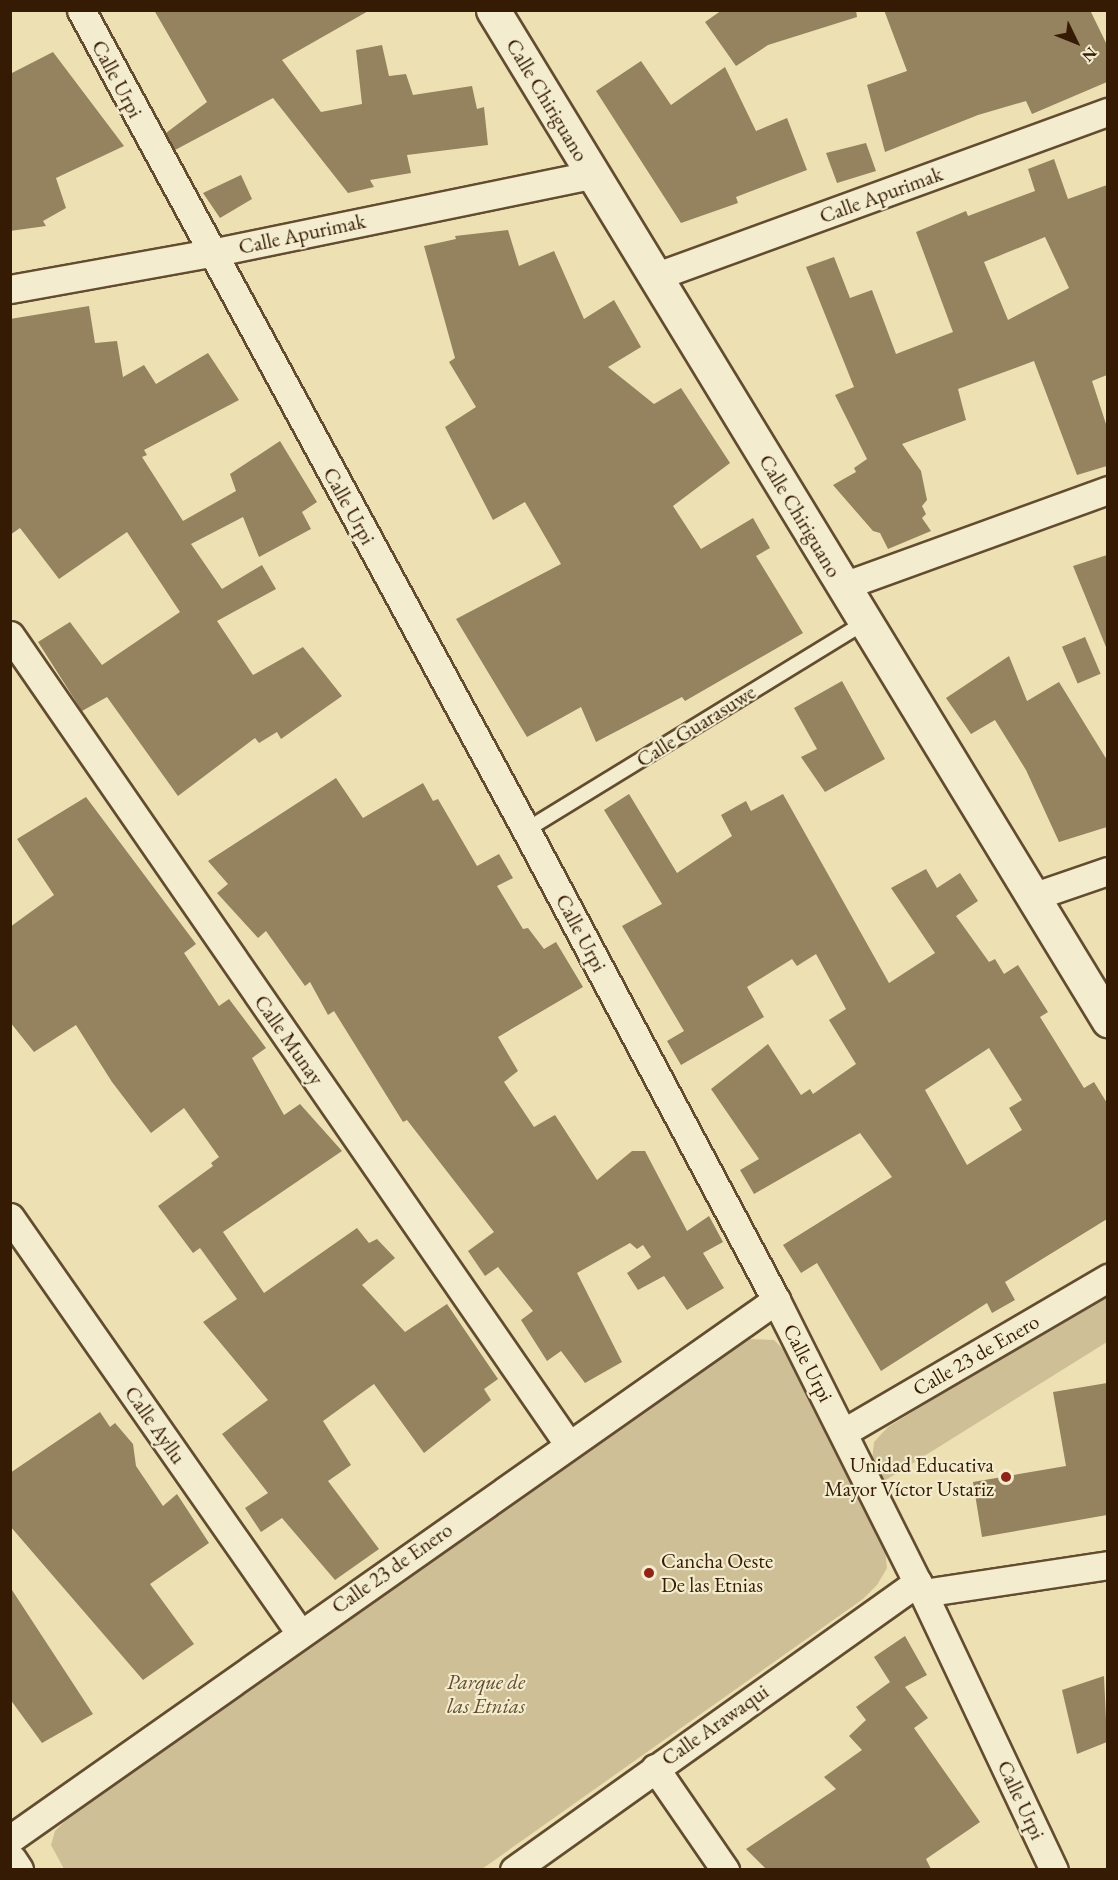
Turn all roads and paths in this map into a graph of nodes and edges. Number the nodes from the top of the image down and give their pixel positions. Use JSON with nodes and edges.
{"nodes":[{"id":1,"x":81,"y":10,"type":"edge"},
{"id":2,"x":493,"y":10,"type":"edge"},
{"id":3,"x":1107,"y":112,"type":"edge"},
{"id":4,"x":592,"y":175,"type":"junction"},
{"id":5,"x":211,"y":253,"type":"junction"},
{"id":6,"x":654,"y":278,"type":"junction"},
{"id":7,"x":10,"y":289,"type":"edge"},
{"id":8,"x":1107,"y":490,"type":"edge"},
{"id":9,"x":843,"y":586,"type":"junction"},
{"id":10,"x":865,"y":622,"type":"junction"},
{"id":11,"x":10,"y":635,"type":"edge"},
{"id":12,"x":526,"y":830,"type":"junction"},
{"id":13,"x":1107,"y":871,"type":"edge"},
{"id":14,"x":1032,"y":897,"type":"junction"},
{"id":15,"x":1107,"y":1020,"type":"edge"},
{"id":16,"x":10,"y":1217,"type":"edge"},
{"id":17,"x":1107,"y":1278,"type":"edge"},
{"id":18,"x":776,"y":1300,"type":"junction"},
{"id":19,"x":844,"y":1432,"type":"junction"},
{"id":20,"x":568,"y":1444,"type":"junction"},
{"id":21,"x":1107,"y":1565,"type":"edge"},
{"id":22,"x":920,"y":1587,"type":"junction"},
{"id":23,"x":300,"y":1633,"type":"junction"},
{"id":24,"x":655,"y":1768,"type":"junction"},
{"id":25,"x":10,"y":1839,"type":"edge"},
{"id":26,"x":10,"y":1861,"type":"edge"},
{"id":27,"x":16,"y":1869,"type":"edge"},
{"id":28,"x":514,"y":1869,"type":"edge"},
{"id":29,"x":725,"y":1869,"type":"edge"},
{"id":30,"x":1054,"y":1869,"type":"edge"}],
"edges":[{"from":1,"to":5,"type":"street","name":"Calle Urpi"},
{"from":2,"to":4,"type":"main road","name":"Calle Chiriguano"},
{"from":3,"to":6,"type":"street","name":"Calle Apurimak"},
{"from":4,"to":5,"type":"street","name":"Calle Apurimak"},
{"from":4,"to":6,"type":"main road","name":"Calle Chiriguano"},
{"from":5,"to":7,"type":"street","name":"Calle Apurimak"},
{"from":5,"to":12,"type":"street","name":"Calle Urpi"},
{"from":6,"to":9,"type":"main road","name":"Calle Chiriguano"},
{"from":8,"to":9,"type":"street"},
{"from":9,"to":10,"type":"main road","name":"Calle Chiriguano"},
{"from":10,"to":12,"type":"lane","name":"Calle Guarasuwe"},
{"from":10,"to":14,"type":"main road","name":"Calle Chiriguano"},
{"from":11,"to":20,"type":"street","name":"Calle Munay"},
{"from":12,"to":18,"type":"street","name":"Calle Urpi"},
{"from":13,"to":14,"type":"street"},
{"from":14,"to":15,"type":"main road","name":"Calle Chiriguano"},
{"from":16,"to":23,"type":"street","name":"Calle Ayllu"},
{"from":17,"to":19,"type":"street","name":"Calle 23 de Enero"},
{"from":18,"to":19,"type":"street","name":"Calle Urpi"},
{"from":18,"to":20,"type":"street","name":"Calle 23 de Enero"},
{"from":19,"to":22,"type":"street","name":"Calle Urpi"},
{"from":20,"to":23,"type":"street","name":"Calle 23 de Enero"},
{"from":21,"to":22,"type":"street","name":"Calle Arawaqui"},
{"from":22,"to":24,"type":"street","name":"Calle Arawaqui"},
{"from":22,"to":30,"type":"street","name":"Calle Urpi"},
{"from":23,"to":25,"type":"street","name":"Calle 23 de Enero"},
{"from":24,"to":28,"type":"street","name":"Calle Arawaqui"},
{"from":24,"to":29,"type":"street"},
{"from":26,"to":27,"type":"main road"}]}
